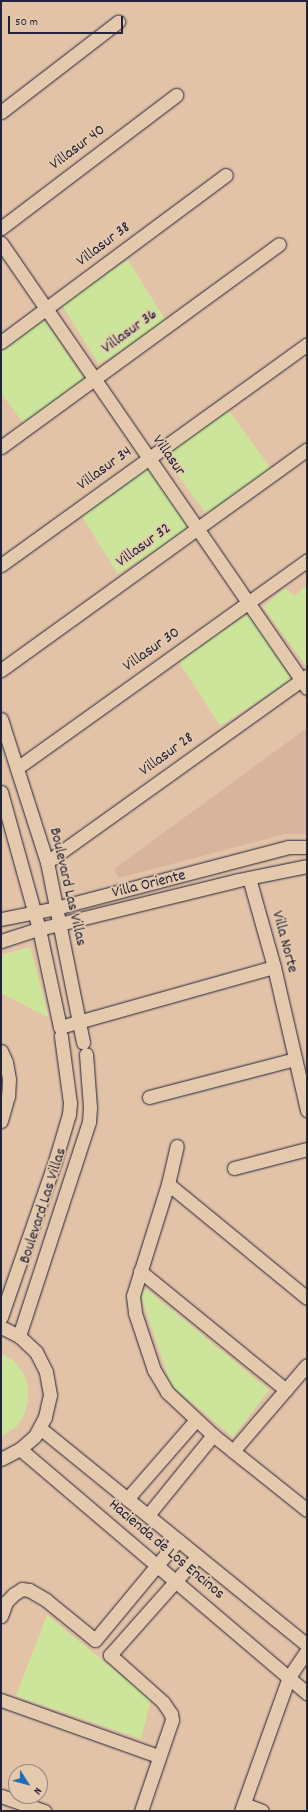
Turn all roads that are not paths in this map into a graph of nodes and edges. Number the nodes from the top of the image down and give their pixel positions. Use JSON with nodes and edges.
{"nodes":[{"id":1,"x":118,"y":22,"type":"dead end"},
{"id":2,"x":176,"y":95,"type":"dead end"},
{"id":3,"x":1,"y":112,"type":"edge"},
{"id":4,"x":226,"y":175,"type":"dead end"},
{"id":5,"x":1,"y":228,"type":"edge"},
{"id":6,"x":1,"y":243,"type":"edge"},
{"id":7,"x":279,"y":244,"type":"dead end"},
{"id":8,"x":47,"y":309,"type":"junction"},
{"id":9,"x":1,"y":342,"type":"edge"},
{"id":10,"x":307,"y":344,"type":"edge"},
{"id":11,"x":94,"y":378,"type":"junction"},
{"id":12,"x":1,"y":447,"type":"edge"},
{"id":13,"x":307,"y":449,"type":"edge"},
{"id":14,"x":149,"y":458,"type":"junction"},
{"id":15,"x":198,"y":528,"type":"junction"},
{"id":16,"x":307,"y":560,"type":"edge"},
{"id":17,"x":1,"y":565,"type":"edge"},
{"id":18,"x":248,"y":603,"type":"junction"},
{"id":19,"x":1,"y":670,"type":"edge"},
{"id":20,"x":305,"y":681,"type":"edge"},
{"id":21,"x":1,"y":718,"type":"edge"},
{"id":22,"x":17,"y":768,"type":"junction"},
{"id":23,"x":1,"y":792,"type":"edge"},
{"id":24,"x":307,"y":847,"type":"edge"},
{"id":25,"x":47,"y":862,"type":"junction"},
{"id":26,"x":307,"y":866,"type":"edge"},
{"id":27,"x":249,"y":878,"type":"junction"},
{"id":28,"x":56,"y":908,"type":"junction"},
{"id":29,"x":35,"y":912,"type":"junction"},
{"id":30,"x":1,"y":920,"type":"edge"},
{"id":31,"x":59,"y":925,"type":"junction"},
{"id":32,"x":39,"y":929,"type":"junction"},
{"id":33,"x":1,"y":940,"type":"edge"},
{"id":34,"x":274,"y":967,"type":"junction"},
{"id":35,"x":78,"y":1023,"type":"junction"},
{"id":36,"x":61,"y":1032,"type":"junction"},
{"id":37,"x":1,"y":1051,"type":"edge"},
{"id":38,"x":295,"y":1059,"type":"junction"},
{"id":39,"x":67,"y":1080,"type":"junction"},
{"id":40,"x":89,"y":1084,"type":"junction"},
{"id":41,"x":149,"y":1097,"type":"dead end"},
{"id":42,"x":307,"y":1110,"type":"edge"},
{"id":43,"x":1,"y":1121,"type":"edge"},
{"id":44,"x":177,"y":1146,"type":"dead end"},
{"id":45,"x":307,"y":1150,"type":"edge"},
{"id":46,"x":234,"y":1168,"type":"dead end"},
{"id":47,"x":168,"y":1184,"type":"junction"},
{"id":48,"x":140,"y":1271,"type":"junction"},
{"id":49,"x":307,"y":1298,"type":"edge"},
{"id":50,"x":1,"y":1317,"type":"edge"},
{"id":51,"x":1,"y":1327,"type":"edge"},
{"id":52,"x":19,"y":1336,"type":"junction"},
{"id":53,"x":307,"y":1365,"type":"edge"},
{"id":54,"x":286,"y":1390,"type":"junction"},
{"id":55,"x":196,"y":1420,"type":"junction"},
{"id":56,"x":40,"y":1428,"type":"junction"},
{"id":57,"x":213,"y":1435,"type":"junction"},
{"id":58,"x":20,"y":1449,"type":"junction"},
{"id":59,"x":233,"y":1451,"type":"junction"},
{"id":60,"x":1,"y":1459,"type":"edge"},
{"id":61,"x":127,"y":1499,"type":"junction"},
{"id":62,"x":305,"y":1505,"type":"edge"},
{"id":63,"x":148,"y":1516,"type":"junction"},
{"id":64,"x":178,"y":1540,"type":"junction"},
{"id":65,"x":198,"y":1556,"type":"junction"},
{"id":66,"x":157,"y":1565,"type":"junction"},
{"id":67,"x":176,"y":1580,"type":"junction"},
{"id":68,"x":1,"y":1616,"type":"edge"},
{"id":69,"x":307,"y":1645,"type":"edge"},
{"id":70,"x":307,"y":1650,"type":"edge"},
{"id":71,"x":289,"y":1677,"type":"junction"},
{"id":72,"x":307,"y":1693,"type":"edge"},
{"id":73,"x":1,"y":1700,"type":"edge"},
{"id":74,"x":158,"y":1756,"type":"junction"},
{"id":75,"x":1,"y":1796,"type":"edge"},
{"id":76,"x":242,"y":1808,"type":"edge"},
{"id":77,"x":44,"y":1811,"type":"edge"},
{"id":78,"x":141,"y":1811,"type":"edge"},
{"id":79,"x":262,"y":1811,"type":"edge"}],
"edges":[{"from":1,"to":3,"type":"street"},
{"from":2,"to":5,"type":"street","name":"Villasur 40"},
{"from":4,"to":8,"type":"street","name":"Villasur 38"},
{"from":6,"to":8,"type":"street","name":"Villasur"},
{"from":7,"to":11,"type":"street","name":"Villasur 36"},
{"from":8,"to":9,"type":"street","name":"Villasur 38"},
{"from":8,"to":11,"type":"street","name":"Villasur"},
{"from":10,"to":14,"type":"street","name":"Villasur 34"},
{"from":11,"to":12,"type":"street","name":"Villasur 36"},
{"from":11,"to":14,"type":"street","name":"Villasur"},
{"from":13,"to":15,"type":"street","name":"Villasur 32"},
{"from":14,"to":15,"type":"street","name":"Villasur"},
{"from":14,"to":17,"type":"street","name":"Villasur 34"},
{"from":15,"to":18,"type":"street","name":"Villasur"},
{"from":15,"to":19,"type":"street","name":"Villasur 32"},
{"from":16,"to":18,"type":"street","name":"Villasur 30"},
{"from":18,"to":20,"type":"street","name":"Villasur"},
{"from":18,"to":22,"type":"street","name":"Villasur 30"},
{"from":20,"to":25,"type":"street","name":"Villasur 28"},
{"from":21,"to":22,"type":"street","name":"Boulevard Las Villas"},
{"from":22,"to":25,"type":"street","name":"Boulevard Las Villas"},
{"from":23,"to":29,"type":"street","name":"Boulevard Las Villas"},
{"from":24,"to":28,"type":"street","name":"Villa Oriente"},
{"from":25,"to":28,"type":"street","name":"Boulevard Las Villas"},
{"from":26,"to":27,"type":"street","name":"Villa Oriente"},
{"from":27,"to":31,"type":"street","name":"Villa Oriente"},
{"from":27,"to":34,"type":"street","name":"Villa Norte"},
{"from":28,"to":29,"type":"street","name":"Villa Oriente"},
{"from":28,"to":31,"type":"street","name":"Boulevard Las Villas"},
{"from":29,"to":30,"type":"street","name":"Villa Oriente"},
{"from":29,"to":32,"type":"street","name":"Boulevard Las Villas"},
{"from":31,"to":32,"type":"street","name":"Villa Oriente"},
{"from":31,"to":35,"type":"street","name":"Boulevard Las Villas"},
{"from":32,"to":33,"type":"street","name":"Villa Oriente"},
{"from":32,"to":36,"type":"street","name":"Boulevard Las Villas"},
{"from":34,"to":35,"type":"street"},
{"from":34,"to":38,"type":"street","name":"Villa Norte"},
{"from":35,"to":36,"type":"street"},
{"from":35,"to":40,"type":"street","name":"Boulevard Las Villas"},
{"from":36,"to":39,"type":"street","name":"Boulevard Las Villas"},
{"from":37,"to":43,"type":"street"},
{"from":38,"to":41,"type":"street"},
{"from":38,"to":42,"type":"street","name":"Villa Norte"},
{"from":39,"to":40,"type":"street"},
{"from":39,"to":50,"type":"street","name":"Boulevard Las Villas"},
{"from":40,"to":52,"type":"street","name":"Boulevard Las Villas"},
{"from":44,"to":47,"type":"street"},
{"from":45,"to":46,"type":"street"},
{"from":47,"to":48,"type":"street"},
{"from":47,"to":49,"type":"street"},
{"from":48,"to":54,"type":"street"},
{"from":48,"to":55,"type":"street"},
{"from":51,"to":52,"type":"street"},
{"from":52,"to":56,"type":"street"},
{"from":53,"to":54,"type":"street"},
{"from":54,"to":59,"type":"street"},
{"from":55,"to":57,"type":"street"},
{"from":55,"to":61,"type":"street"},
{"from":56,"to":58,"type":"street"},
{"from":56,"to":61,"type":"street","name":"Hacienda de Los Encinos"},
{"from":57,"to":59,"type":"street"},
{"from":57,"to":63,"type":"street"},
{"from":58,"to":60,"type":"street"},
{"from":58,"to":66,"type":"street","name":"Hacienda de Los Encinos"},
{"from":59,"to":62,"type":"street"},
{"from":61,"to":63,"type":"street","name":"Hacienda de Los Encinos"},
{"from":63,"to":64,"type":"street","name":"Hacienda de Los Encinos"},
{"from":64,"to":65,"type":"street","name":"Hacienda de Los Encinos"},
{"from":64,"to":66,"type":"street"},
{"from":65,"to":67,"type":"street"},
{"from":65,"to":69,"type":"street","name":"Hacienda de Los Encinos"},
{"from":66,"to":67,"type":"street","name":"Hacienda de Los Encinos"},
{"from":66,"to":68,"type":"street"},
{"from":67,"to":71,"type":"street","name":"Hacienda de Los Encinos"},
{"from":67,"to":74,"type":"street"},
{"from":70,"to":71,"type":"street"},
{"from":71,"to":72,"type":"street","name":"Hacienda de Los Encinos"},
{"from":71,"to":76,"type":"street"},
{"from":73,"to":74,"type":"street"},
{"from":74,"to":78,"type":"street"},
{"from":75,"to":77,"type":"street"},
{"from":76,"to":79,"type":"street"}]}
